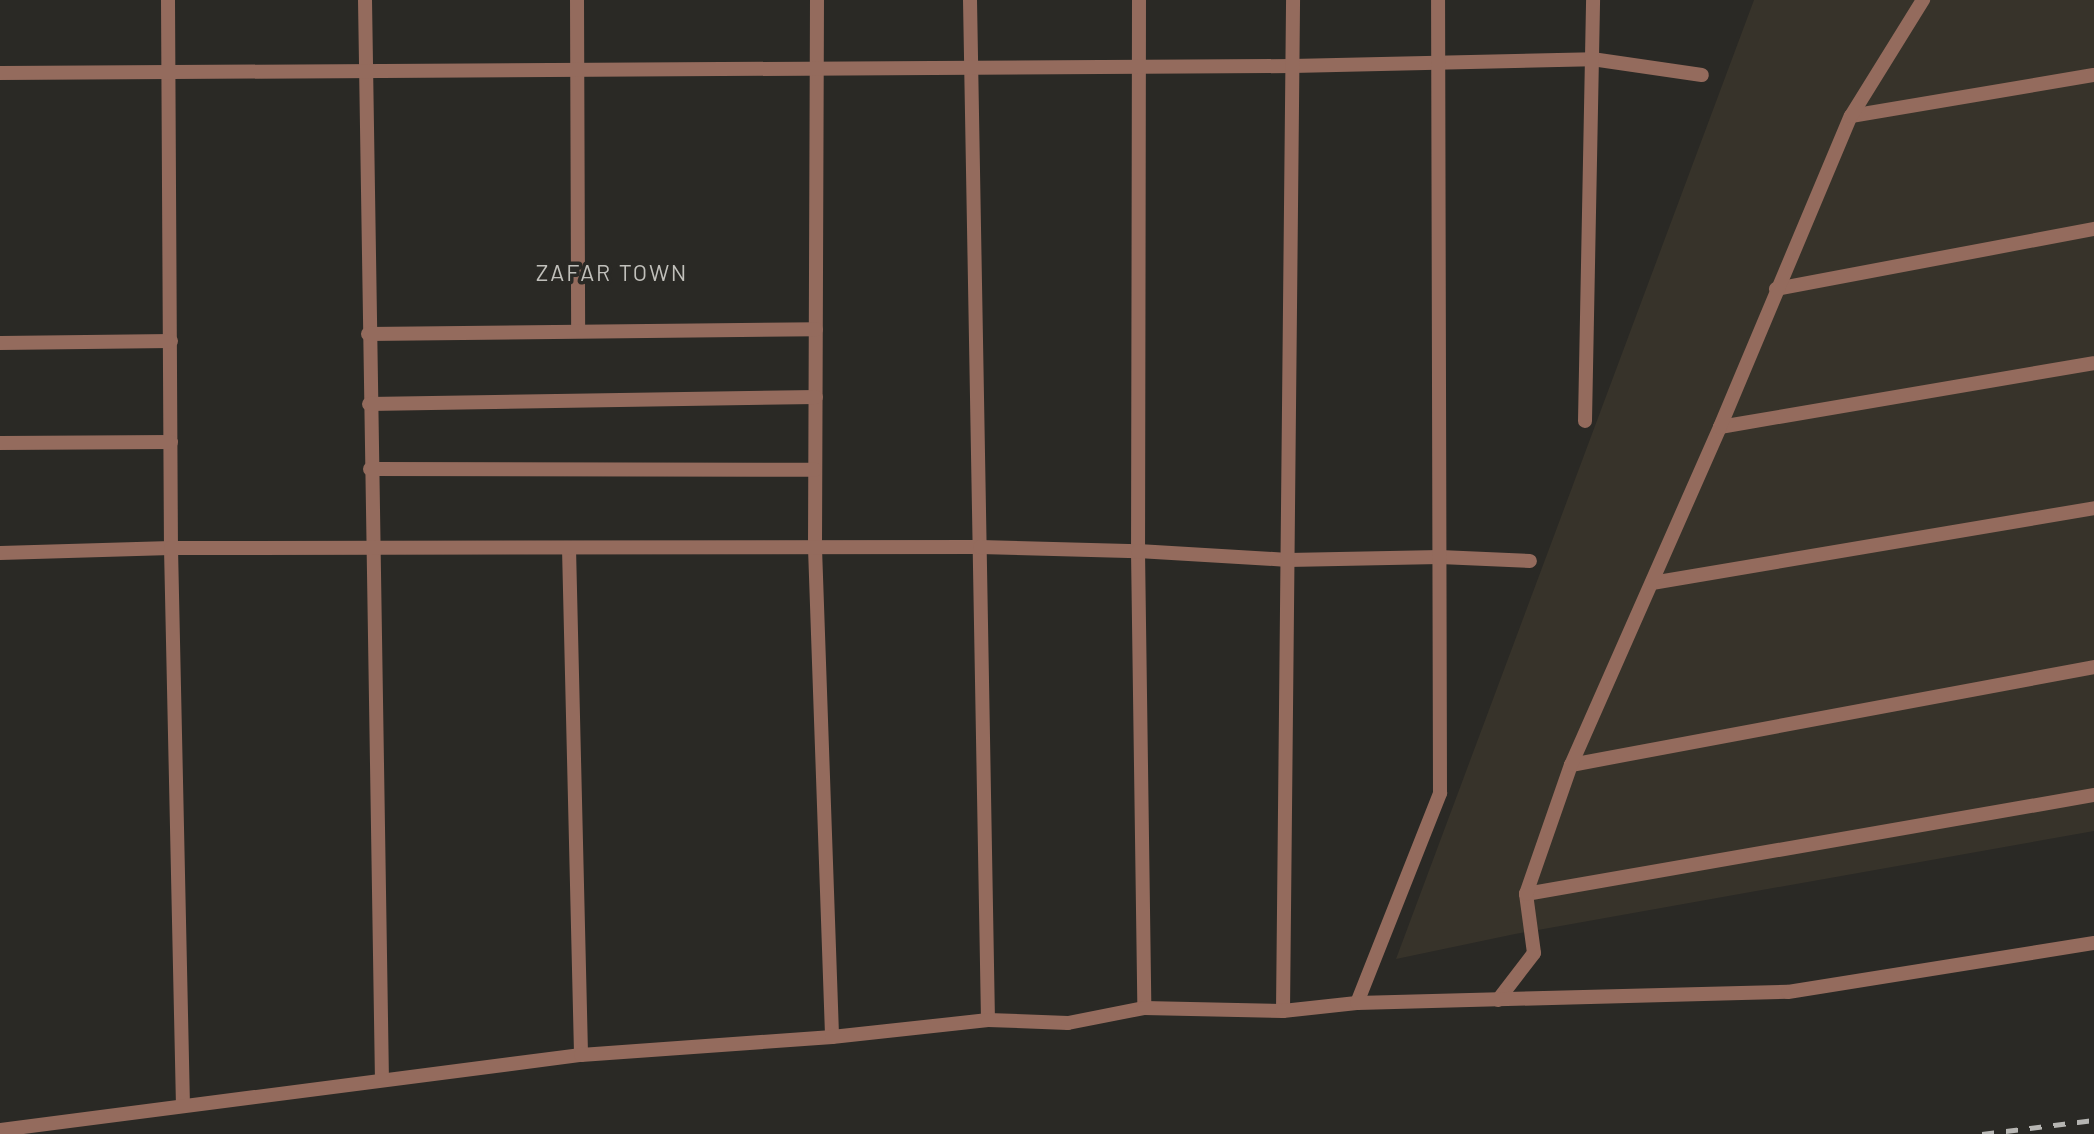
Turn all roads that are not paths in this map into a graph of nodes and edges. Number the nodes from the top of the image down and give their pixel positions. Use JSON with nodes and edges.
{"nodes":[{"id":1,"x":168,"y":0,"type":"edge"},
{"id":2,"x":365,"y":0,"type":"edge"},
{"id":3,"x":577,"y":0,"type":"edge"},
{"id":4,"x":817,"y":0,"type":"edge"},
{"id":5,"x":971,"y":0,"type":"edge"},
{"id":6,"x":1139,"y":0,"type":"edge"},
{"id":7,"x":1293,"y":0,"type":"edge"},
{"id":8,"x":1438,"y":0,"type":"edge"},
{"id":9,"x":1593,"y":0,"type":"edge"},
{"id":10,"x":1923,"y":0,"type":"edge"},
{"id":11,"x":1592,"y":59,"type":"junction"},
{"id":12,"x":1437,"y":61,"type":"junction"},
{"id":13,"x":1292,"y":66,"type":"junction"},
{"id":14,"x":1139,"y":67,"type":"junction"},
{"id":15,"x":970,"y":68,"type":"junction"},
{"id":16,"x":818,"y":70,"type":"junction"},
{"id":17,"x":577,"y":71,"type":"junction"},
{"id":18,"x":169,"y":72,"type":"junction"},
{"id":19,"x":365,"y":72,"type":"junction"},
{"id":20,"x":0,"y":73,"type":"edge"},
{"id":21,"x":1702,"y":75,"type":"dead end"},
{"id":22,"x":2094,"y":75,"type":"edge"},
{"id":23,"x":1851,"y":116,"type":"junction"},
{"id":24,"x":2094,"y":229,"type":"edge"},
{"id":25,"x":1776,"y":289,"type":"junction"},
{"id":26,"x":816,"y":329,"type":"junction"},
{"id":27,"x":578,"y":331,"type":"junction"},
{"id":28,"x":368,"y":334,"type":"junction"},
{"id":29,"x":171,"y":341,"type":"junction"},
{"id":30,"x":0,"y":343,"type":"edge"},
{"id":31,"x":2094,"y":363,"type":"edge"},
{"id":32,"x":816,"y":397,"type":"junction"},
{"id":33,"x":369,"y":404,"type":"junction"},
{"id":34,"x":1585,"y":421,"type":"dead end"},
{"id":35,"x":1720,"y":427,"type":"junction"},
{"id":36,"x":171,"y":442,"type":"junction"},
{"id":37,"x":0,"y":443,"type":"edge"},
{"id":38,"x":370,"y":469,"type":"junction"},
{"id":39,"x":815,"y":470,"type":"junction"},
{"id":40,"x":2094,"y":508,"type":"edge"},
{"id":41,"x":980,"y":547,"type":"junction"},
{"id":42,"x":171,"y":548,"type":"junction"},
{"id":43,"x":371,"y":548,"type":"junction"},
{"id":44,"x":569,"y":548,"type":"junction"},
{"id":45,"x":815,"y":548,"type":"junction"},
{"id":46,"x":1138,"y":551,"type":"junction"},
{"id":47,"x":0,"y":553,"type":"edge"},
{"id":48,"x":1440,"y":557,"type":"junction"},
{"id":49,"x":1288,"y":560,"type":"junction"},
{"id":50,"x":1530,"y":561,"type":"dead end"},
{"id":51,"x":1652,"y":583,"type":"junction"},
{"id":52,"x":2094,"y":667,"type":"edge"},
{"id":53,"x":1571,"y":765,"type":"junction"},
{"id":54,"x":2094,"y":795,"type":"edge"},
{"id":55,"x":1526,"y":894,"type":"junction"},
{"id":56,"x":2094,"y":943,"type":"edge"},
{"id":57,"x":1498,"y":999,"type":"junction"},
{"id":58,"x":1357,"y":1003,"type":"junction"},
{"id":59,"x":1144,"y":1008,"type":"junction"},
{"id":60,"x":1283,"y":1011,"type":"junction"},
{"id":61,"x":988,"y":1020,"type":"junction"},
{"id":62,"x":832,"y":1037,"type":"junction"},
{"id":63,"x":581,"y":1055,"type":"junction"},
{"id":64,"x":382,"y":1080,"type":"junction"},
{"id":65,"x":183,"y":1105,"type":"junction"},
{"id":66,"x":0,"y":1130,"type":"edge"}],
"edges":[{"from":1,"to":18,"type":"street"},
{"from":2,"to":19,"type":"street"},
{"from":3,"to":17,"type":"street"},
{"from":4,"to":16,"type":"street"},
{"from":5,"to":15,"type":"street"},
{"from":6,"to":14,"type":"street"},
{"from":7,"to":13,"type":"street"},
{"from":8,"to":12,"type":"street"},
{"from":9,"to":11,"type":"street"},
{"from":10,"to":23,"type":"street"},
{"from":11,"to":12,"type":"street"},
{"from":11,"to":21,"type":"street"},
{"from":11,"to":34,"type":"street"},
{"from":12,"to":13,"type":"street"},
{"from":12,"to":48,"type":"street"},
{"from":13,"to":14,"type":"street"},
{"from":13,"to":49,"type":"street"},
{"from":14,"to":15,"type":"street"},
{"from":14,"to":46,"type":"street"},
{"from":15,"to":16,"type":"street"},
{"from":15,"to":41,"type":"street"},
{"from":16,"to":17,"type":"street"},
{"from":16,"to":26,"type":"street"},
{"from":17,"to":19,"type":"street"},
{"from":17,"to":27,"type":"street"},
{"from":18,"to":19,"type":"street"},
{"from":18,"to":20,"type":"street"},
{"from":18,"to":29,"type":"street"},
{"from":19,"to":28,"type":"street"},
{"from":22,"to":23,"type":"street"},
{"from":23,"to":25,"type":"street"},
{"from":24,"to":25,"type":"street"},
{"from":25,"to":35,"type":"street"},
{"from":26,"to":27,"type":"street"},
{"from":26,"to":32,"type":"street"},
{"from":27,"to":28,"type":"street"},
{"from":28,"to":33,"type":"street"},
{"from":29,"to":30,"type":"street"},
{"from":29,"to":36,"type":"street"},
{"from":31,"to":35,"type":"street"},
{"from":32,"to":33,"type":"street"},
{"from":32,"to":39,"type":"street"},
{"from":33,"to":38,"type":"street"},
{"from":35,"to":51,"type":"street"},
{"from":36,"to":37,"type":"street"},
{"from":36,"to":42,"type":"street"},
{"from":38,"to":39,"type":"street"},
{"from":38,"to":43,"type":"street"},
{"from":39,"to":45,"type":"street"},
{"from":40,"to":51,"type":"street"},
{"from":41,"to":45,"type":"street"},
{"from":41,"to":46,"type":"street"},
{"from":41,"to":61,"type":"street"},
{"from":42,"to":43,"type":"street"},
{"from":42,"to":47,"type":"street"},
{"from":42,"to":65,"type":"street"},
{"from":43,"to":44,"type":"street"},
{"from":43,"to":64,"type":"street"},
{"from":44,"to":45,"type":"street"},
{"from":44,"to":63,"type":"street"},
{"from":45,"to":62,"type":"street"},
{"from":46,"to":49,"type":"street"},
{"from":46,"to":59,"type":"street"},
{"from":48,"to":49,"type":"street"},
{"from":48,"to":50,"type":"street"},
{"from":48,"to":58,"type":"street"},
{"from":49,"to":60,"type":"street"},
{"from":51,"to":53,"type":"street"},
{"from":52,"to":53,"type":"street"},
{"from":53,"to":55,"type":"street"},
{"from":54,"to":55,"type":"street"},
{"from":55,"to":57,"type":"street"},
{"from":56,"to":57,"type":"street"},
{"from":57,"to":58,"type":"street"},
{"from":58,"to":60,"type":"street"},
{"from":59,"to":60,"type":"street"},
{"from":59,"to":61,"type":"street"},
{"from":61,"to":62,"type":"street"},
{"from":62,"to":63,"type":"street"},
{"from":63,"to":64,"type":"street"},
{"from":64,"to":65,"type":"street"},
{"from":65,"to":66,"type":"street"}]}
